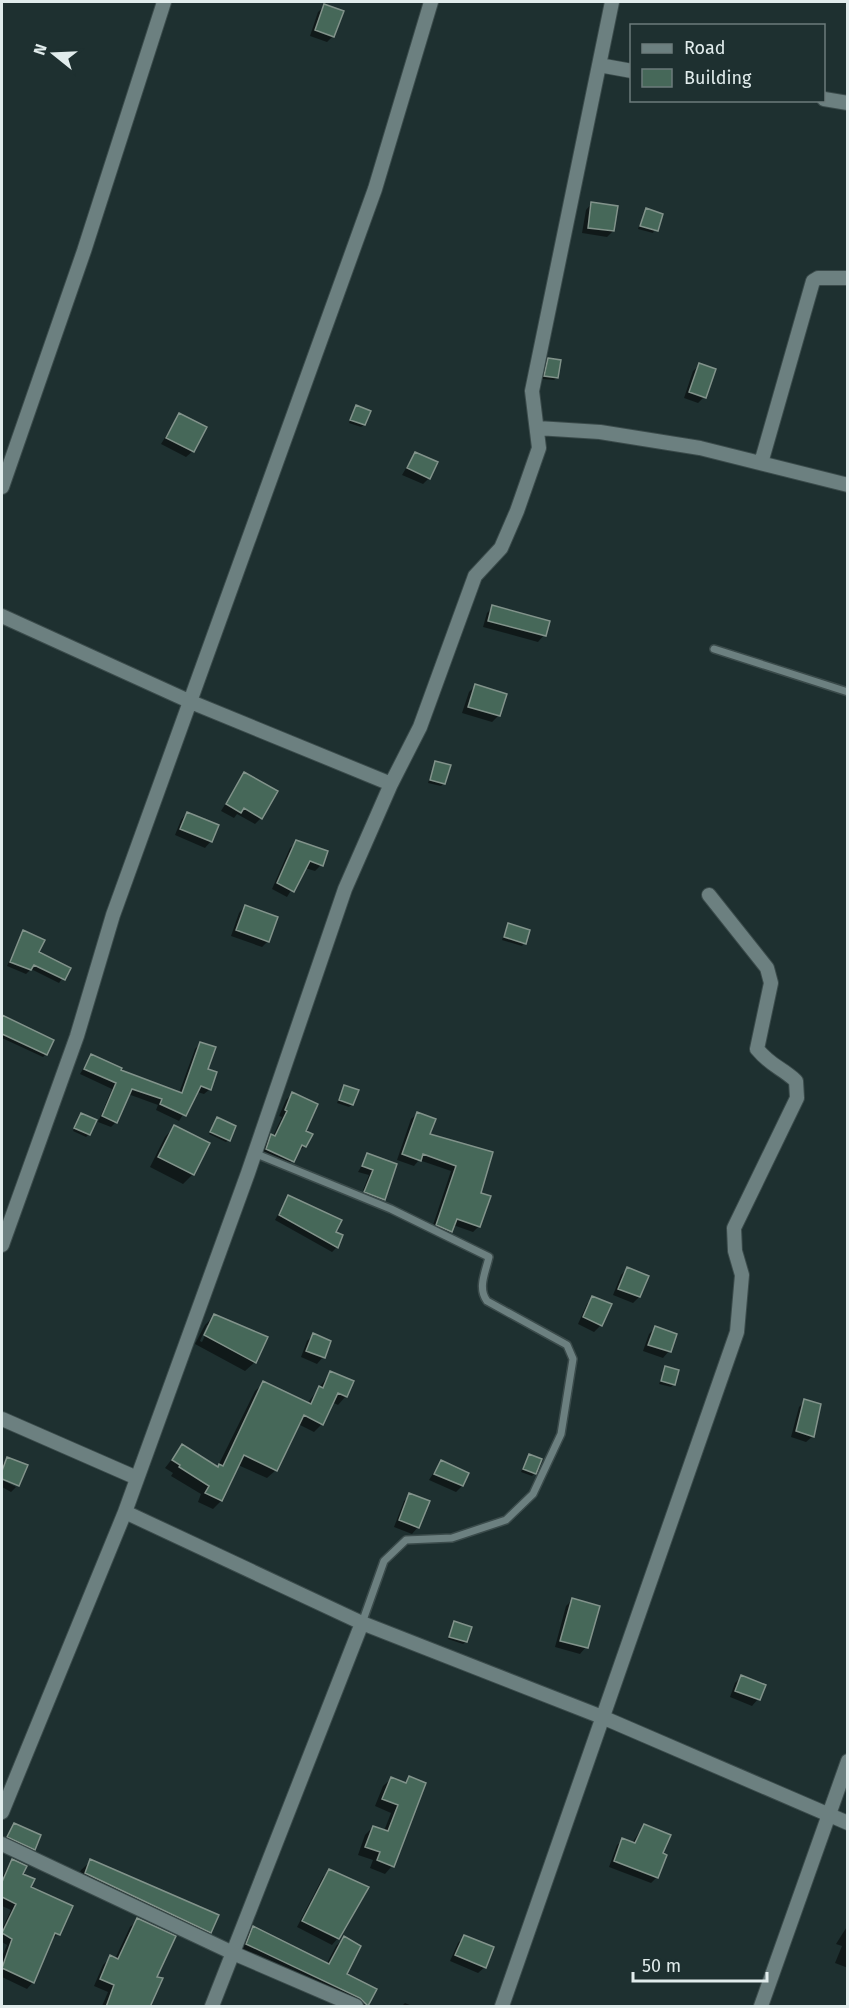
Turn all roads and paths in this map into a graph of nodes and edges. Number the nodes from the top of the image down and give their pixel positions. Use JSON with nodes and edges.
{"nodes":[{"id":1,"x":164,"y":2,"type":"edge"},
{"id":2,"x":431,"y":2,"type":"edge"},
{"id":3,"x":612,"y":2,"type":"edge"},
{"id":4,"x":599,"y":64,"type":"junction"},
{"id":5,"x":630,"y":71,"type":"edge"},
{"id":6,"x":825,"y":99,"type":"edge"},
{"id":7,"x":848,"y":103,"type":"edge"},
{"id":8,"x":848,"y":278,"type":"edge"},
{"id":9,"x":537,"y":428,"type":"junction"},
{"id":10,"x":761,"y":463,"type":"junction"},
{"id":11,"x":848,"y":485,"type":"edge"},
{"id":12,"x":2,"y":487,"type":"edge"},
{"id":13,"x":2,"y":616,"type":"edge"},
{"id":14,"x":714,"y":649,"type":"dead end"},
{"id":15,"x":848,"y":692,"type":"edge"},
{"id":16,"x":191,"y":702,"type":"junction"},
{"id":17,"x":391,"y":784,"type":"junction"},
{"id":18,"x":709,"y":895,"type":"dead end"},
{"id":19,"x":254,"y":1153,"type":"junction"},
{"id":20,"x":2,"y":1245,"type":"edge"},
{"id":21,"x":2,"y":1419,"type":"edge"},
{"id":22,"x":137,"y":1479,"type":"junction"},
{"id":23,"x":125,"y":1512,"type":"junction"},
{"id":24,"x":362,"y":1623,"type":"junction"},
{"id":25,"x":602,"y":1717,"type":"junction"},
{"id":26,"x":848,"y":1761,"type":"edge"},
{"id":27,"x":2,"y":1812,"type":"edge"},
{"id":28,"x":828,"y":1816,"type":"junction"},
{"id":29,"x":848,"y":1824,"type":"edge"},
{"id":30,"x":2,"y":1844,"type":"edge"},
{"id":31,"x":233,"y":1953,"type":"junction"},
{"id":32,"x":212,"y":2007,"type":"edge"},
{"id":33,"x":356,"y":2007,"type":"edge"},
{"id":34,"x":502,"y":2007,"type":"edge"},
{"id":35,"x":760,"y":2007,"type":"edge"}],
"edges":[{"from":1,"to":12,"type":"street"},
{"from":2,"to":16,"type":"street"},
{"from":3,"to":4,"type":"street"},
{"from":4,"to":5,"type":"street"},
{"from":4,"to":9,"type":"street"},
{"from":6,"to":7,"type":"street"},
{"from":8,"to":10,"type":"street"},
{"from":9,"to":10,"type":"street"},
{"from":9,"to":17,"type":"street"},
{"from":10,"to":11,"type":"street"},
{"from":13,"to":16,"type":"street"},
{"from":14,"to":15,"type":"lane"},
{"from":16,"to":17,"type":"street"},
{"from":16,"to":20,"type":"street"},
{"from":17,"to":19,"type":"street"},
{"from":18,"to":25,"type":"street"},
{"from":19,"to":22,"type":"street"},
{"from":19,"to":24,"type":"lane"},
{"from":21,"to":22,"type":"street"},
{"from":22,"to":23,"type":"street"},
{"from":23,"to":24,"type":"street"},
{"from":23,"to":27,"type":"street"},
{"from":24,"to":25,"type":"street"},
{"from":24,"to":31,"type":"street"},
{"from":25,"to":28,"type":"street"},
{"from":25,"to":34,"type":"street"},
{"from":26,"to":28,"type":"street"},
{"from":28,"to":29,"type":"street"},
{"from":28,"to":35,"type":"street"},
{"from":30,"to":31,"type":"street"},
{"from":31,"to":32,"type":"street"},
{"from":31,"to":33,"type":"street"}]}
